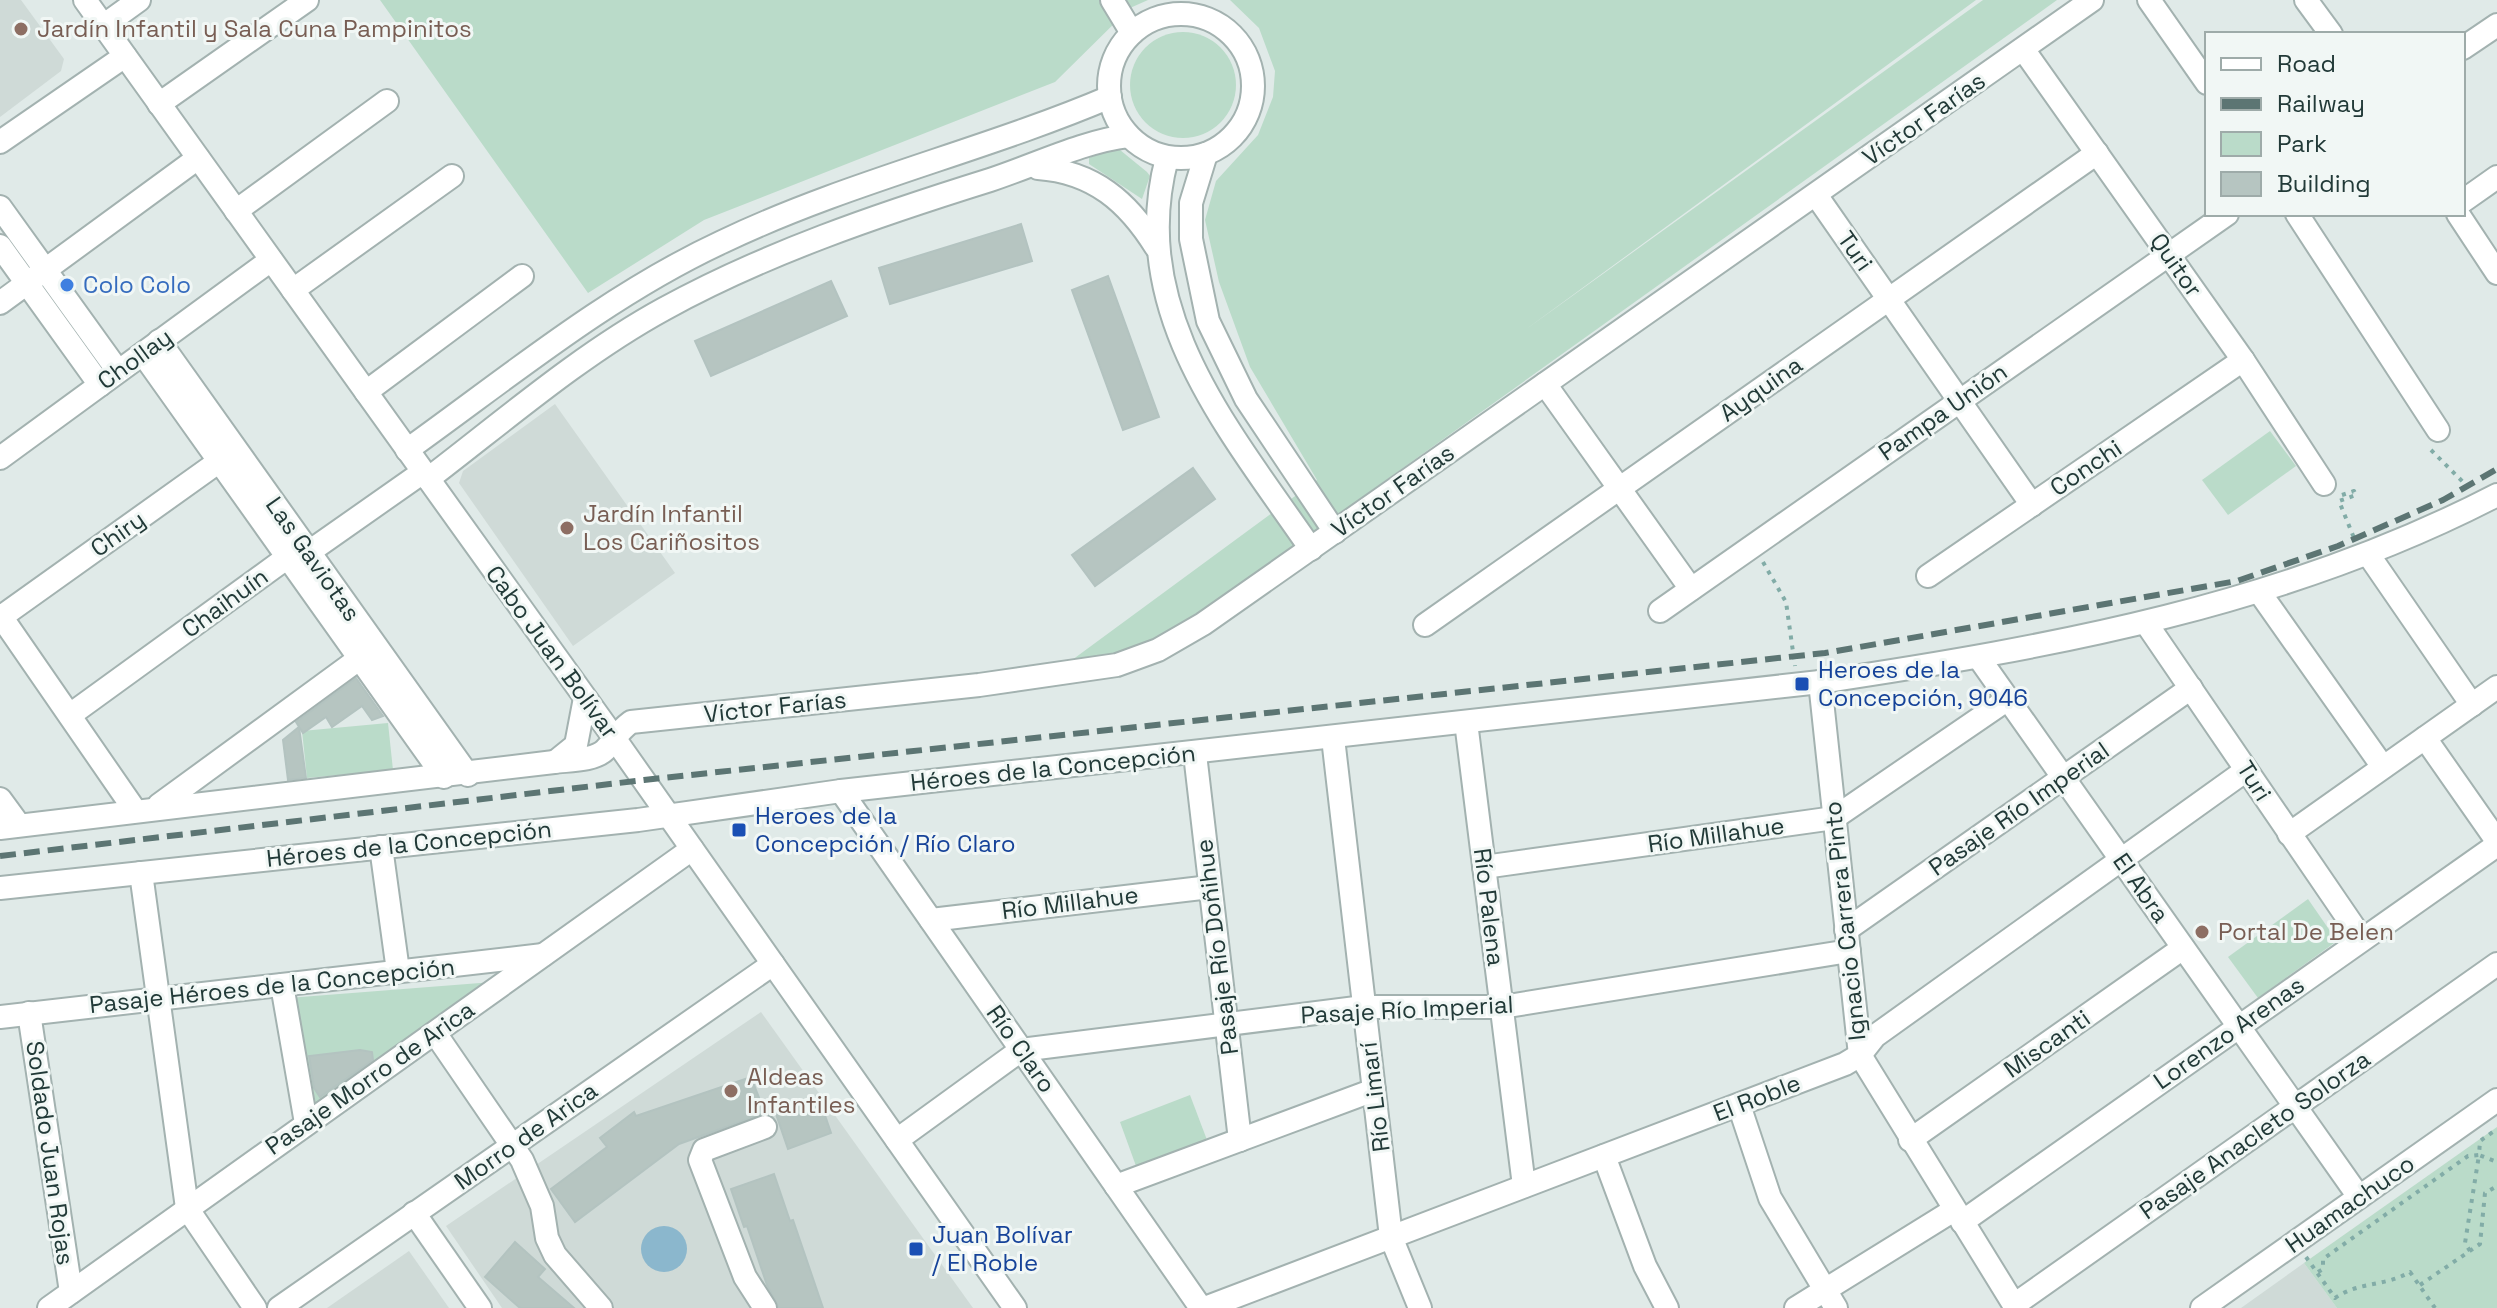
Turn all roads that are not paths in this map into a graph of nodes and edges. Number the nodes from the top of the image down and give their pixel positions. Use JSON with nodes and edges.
{"nodes":[{"id":1,"x":85,"y":0,"type":"edge"},
{"id":2,"x":139,"y":0,"type":"edge"},
{"id":3,"x":307,"y":0,"type":"edge"},
{"id":4,"x":1112,"y":0,"type":"edge"},
{"id":5,"x":2092,"y":0,"type":"edge"},
{"id":6,"x":2149,"y":0,"type":"edge"},
{"id":7,"x":2311,"y":2,"type":"edge"},
{"id":8,"x":1162,"y":8,"type":"edge"},
{"id":9,"x":2497,"y":25,"type":"edge"},
{"id":10,"x":103,"y":26,"type":"junction"},
{"id":11,"x":2330,"y":32,"type":"edge"},
{"id":12,"x":1132,"y":33,"type":"junction"},
{"id":13,"x":2465,"y":47,"type":"edge"},
{"id":14,"x":2023,"y":49,"type":"junction"},
{"id":15,"x":125,"y":56,"type":"junction"},
{"id":16,"x":2205,"y":80,"type":"edge"},
{"id":17,"x":1110,"y":97,"type":"junction"},
{"id":18,"x":387,"y":101,"type":"dead end"},
{"id":19,"x":159,"y":104,"type":"junction"},
{"id":20,"x":1128,"y":136,"type":"junction"},
{"id":21,"x":0,"y":142,"type":"edge"},
{"id":22,"x":2097,"y":153,"type":"junction"},
{"id":23,"x":1206,"y":154,"type":"junction"},
{"id":24,"x":198,"y":158,"type":"junction"},
{"id":25,"x":1167,"y":158,"type":"junction"},
{"id":26,"x":1029,"y":167,"type":"junction"},
{"id":27,"x":452,"y":176,"type":"dead end"},
{"id":28,"x":2497,"y":177,"type":"edge"},
{"id":29,"x":1816,"y":195,"type":"junction"},
{"id":30,"x":2465,"y":200,"type":"edge"},
{"id":31,"x":0,"y":207,"type":"edge"},
{"id":32,"x":236,"y":211,"type":"junction"},
{"id":33,"x":2224,"y":216,"type":"edge"},
{"id":34,"x":2298,"y":216,"type":"edge"},
{"id":35,"x":2459,"y":216,"type":"edge"},
{"id":36,"x":0,"y":246,"type":"edge"},
{"id":37,"x":1160,"y":253,"type":"junction"},
{"id":38,"x":2169,"y":254,"type":"junction"},
{"id":39,"x":271,"y":260,"type":"junction"},
{"id":40,"x":2497,"y":273,"type":"edge"},
{"id":41,"x":36,"y":276,"type":"junction"},
{"id":42,"x":522,"y":276,"type":"dead end"},
{"id":43,"x":293,"y":290,"type":"junction"},
{"id":44,"x":1889,"y":299,"type":"junction"},
{"id":45,"x":0,"y":303,"type":"edge"},
{"id":46,"x":151,"y":348,"type":"junction"},
{"id":47,"x":2243,"y":360,"type":"junction"},
{"id":48,"x":118,"y":371,"type":"junction"},
{"id":49,"x":1545,"y":384,"type":"junction"},
{"id":50,"x":100,"y":385,"type":"junction"},
{"id":51,"x":366,"y":392,"type":"junction"},
{"id":52,"x":1960,"y":401,"type":"junction"},
{"id":53,"x":1258,"y":418,"type":"junction"},
{"id":54,"x":2436,"y":427,"type":"road end"},
{"id":55,"x":1233,"y":435,"type":"junction"},
{"id":56,"x":407,"y":450,"type":"junction"},
{"id":57,"x":227,"y":456,"type":"junction"},
{"id":58,"x":0,"y":458,"type":"edge"},
{"id":59,"x":426,"y":475,"type":"junction"},
{"id":60,"x":2323,"y":482,"type":"road end"},
{"id":61,"x":1619,"y":489,"type":"junction"},
{"id":62,"x":2494,"y":497,"type":"edge"},
{"id":63,"x":2032,"y":505,"type":"junction"},
{"id":64,"x":1335,"y":532,"type":"junction"},
{"id":65,"x":1311,"y":549,"type":"junction"},
{"id":66,"x":309,"y":552,"type":"junction"},
{"id":67,"x":2364,"y":555,"type":"junction"},
{"id":68,"x":285,"y":559,"type":"junction"},
{"id":69,"x":1928,"y":576,"type":"dead end"},
{"id":70,"x":1691,"y":589,"type":"junction"},
{"id":71,"x":2260,"y":593,"type":"junction"},
{"id":72,"x":1660,"y":611,"type":"dead end"},
{"id":73,"x":1,"y":616,"type":"edge"},
{"id":74,"x":2146,"y":623,"type":"junction"},
{"id":75,"x":1425,"y":625,"type":"dead end"},
{"id":76,"x":366,"y":653,"type":"junction"},
{"id":77,"x":1979,"y":658,"type":"junction"},
{"id":78,"x":1808,"y":683,"type":"junction"},
{"id":79,"x":2497,"y":687,"type":"edge"},
{"id":80,"x":2191,"y":688,"type":"junction"},
{"id":81,"x":585,"y":698,"type":"junction"},
{"id":82,"x":2008,"y":699,"type":"junction"},
{"id":83,"x":2472,"y":705,"type":"junction"},
{"id":84,"x":70,"y":715,"type":"junction"},
{"id":85,"x":1466,"y":722,"type":"junction"},
{"id":86,"x":1333,"y":738,"type":"junction"},
{"id":87,"x":2425,"y":738,"type":"junction"},
{"id":88,"x":609,"y":742,"type":"junction"},
{"id":89,"x":1195,"y":754,"type":"junction"},
{"id":90,"x":554,"y":762,"type":"junction"},
{"id":91,"x":2383,"y":767,"type":"junction"},
{"id":92,"x":2245,"y":771,"type":"junction"},
{"id":93,"x":468,"y":775,"type":"junction"},
{"id":94,"x":444,"y":777,"type":"junction"},
{"id":95,"x":2063,"y":777,"type":"junction"},
{"id":96,"x":841,"y":791,"type":"junction"},
{"id":97,"x":0,"y":799,"type":"edge"},
{"id":98,"x":158,"y":806,"type":"junction"},
{"id":99,"x":134,"y":809,"type":"junction"},
{"id":100,"x":668,"y":814,"type":"junction"},
{"id":101,"x":1834,"y":818,"type":"junction"},
{"id":102,"x":9,"y":826,"type":"edge"},
{"id":103,"x":2495,"y":833,"type":"edge"},
{"id":104,"x":2289,"y":834,"type":"junction"},
{"id":105,"x":381,"y":847,"type":"junction"},
{"id":106,"x":692,"y":849,"type":"junction"},
{"id":107,"x":2121,"y":859,"type":"junction"},
{"id":108,"x":1484,"y":867,"type":"junction"},
{"id":109,"x":141,"y":873,"type":"junction"},
{"id":110,"x":1210,"y":887,"type":"junction"},
{"id":111,"x":0,"y":888,"type":"edge"},
{"id":112,"x":931,"y":920,"type":"junction"},
{"id":113,"x":2362,"y":939,"type":"junction"},
{"id":114,"x":1848,"y":940,"type":"junction"},
{"id":115,"x":2183,"y":948,"type":"junction"},
{"id":116,"x":544,"y":955,"type":"junction"},
{"id":117,"x":773,"y":964,"type":"junction"},
{"id":118,"x":2497,"y":964,"type":"edge"},
{"id":119,"x":398,"y":971,"type":"junction"},
{"id":120,"x":282,"y":985,"type":"junction"},
{"id":121,"x":159,"y":999,"type":"junction"},
{"id":122,"x":1364,"y":1007,"type":"junction"},
{"id":123,"x":1502,"y":1007,"type":"junction"},
{"id":124,"x":29,"y":1013,"type":"junction"},
{"id":125,"x":0,"y":1017,"type":"edge"},
{"id":126,"x":1226,"y":1025,"type":"junction"},
{"id":127,"x":2238,"y":1026,"type":"junction"},
{"id":128,"x":435,"y":1033,"type":"junction"},
{"id":129,"x":1021,"y":1050,"type":"junction"},
{"id":130,"x":1860,"y":1055,"type":"junction"},
{"id":131,"x":1374,"y":1090,"type":"junction"},
{"id":132,"x":2497,"y":1100,"type":"edge"},
{"id":133,"x":1739,"y":1105,"type":"junction"},
{"id":134,"x":2295,"y":1107,"type":"junction"},
{"id":135,"x":306,"y":1123,"type":"junction"},
{"id":136,"x":765,"y":1127,"type":"dead end"},
{"id":137,"x":897,"y":1140,"type":"junction"},
{"id":138,"x":1240,"y":1140,"type":"junction"},
{"id":139,"x":1910,"y":1140,"type":"junction"},
{"id":140,"x":513,"y":1145,"type":"junction"},
{"id":141,"x":1604,"y":1156,"type":"junction"},
{"id":142,"x":1116,"y":1186,"type":"junction"},
{"id":143,"x":1524,"y":1186,"type":"junction"},
{"id":144,"x":2359,"y":1197,"type":"junction"},
{"id":145,"x":187,"y":1208,"type":"junction"},
{"id":146,"x":414,"y":1213,"type":"junction"},
{"id":147,"x":1958,"y":1216,"type":"junction"},
{"id":148,"x":1391,"y":1237,"type":"junction"},
{"id":149,"x":71,"y":1292,"type":"junction"},
{"id":150,"x":1830,"y":1299,"type":"edge"},
{"id":151,"x":2015,"y":1306,"type":"edge"},
{"id":152,"x":49,"y":1308,"type":"edge"},
{"id":153,"x":255,"y":1308,"type":"edge"},
{"id":154,"x":279,"y":1308,"type":"edge"},
{"id":155,"x":480,"y":1308,"type":"edge"},
{"id":156,"x":601,"y":1308,"type":"edge"},
{"id":157,"x":765,"y":1308,"type":"edge"},
{"id":158,"x":1015,"y":1308,"type":"edge"},
{"id":159,"x":1203,"y":1308,"type":"edge"},
{"id":160,"x":1420,"y":1308,"type":"edge"},
{"id":161,"x":1667,"y":1308,"type":"edge"},
{"id":162,"x":1796,"y":1308,"type":"edge"},
{"id":163,"x":2202,"y":1308,"type":"edge"}],
"edges":[{"from":1,"to":10,"type":"street","name":"Cabo Juan Bolívar"},
{"from":2,"to":10,"type":"street"},
{"from":3,"to":19,"type":"street"},
{"from":4,"to":12,"type":"street"},
{"from":5,"to":14,"type":"street","name":"Víctor Farías"},
{"from":6,"to":16,"type":"street"},
{"from":7,"to":11,"type":"street"},
{"from":8,"to":12,"type":"street"},
{"from":8,"to":23,"type":"street"},
{"from":9,"to":13,"type":"street"},
{"from":10,"to":15,"type":"street","name":"Cabo Juan Bolívar"},
{"from":12,"to":17,"type":"street"},
{"from":14,"to":22,"type":"street","name":"Quitor"},
{"from":14,"to":29,"type":"street","name":"Víctor Farías"},
{"from":15,"to":19,"type":"street","name":"Cabo Juan Bolívar"},
{"from":15,"to":21,"type":"street"},
{"from":17,"to":20,"type":"street"},
{"from":17,"to":56,"type":"street"},
{"from":18,"to":32,"type":"street"},
{"from":19,"to":24,"type":"street","name":"Cabo Juan Bolívar"},
{"from":20,"to":25,"type":"street"},
{"from":20,"to":26,"type":"street","name":"Chaihuín"},
{"from":22,"to":38,"type":"street","name":"Quitor"},
{"from":22,"to":44,"type":"street","name":"Ayquina"},
{"from":23,"to":25,"type":"street"},
{"from":23,"to":53,"type":"street"},
{"from":24,"to":32,"type":"street","name":"Cabo Juan Bolívar"},
{"from":24,"to":41,"type":"street"},
{"from":25,"to":37,"type":"street"},
{"from":26,"to":37,"type":"street"},
{"from":26,"to":59,"type":"street","name":"Chaihuín"},
{"from":27,"to":43,"type":"street"},
{"from":28,"to":30,"type":"street"},
{"from":29,"to":44,"type":"street","name":"Turi"},
{"from":29,"to":49,"type":"street","name":"Víctor Farías"},
{"from":31,"to":41,"type":"street"},
{"from":32,"to":39,"type":"street","name":"Cabo Juan Bolívar"},
{"from":33,"to":38,"type":"street","name":"Pampa Unión"},
{"from":34,"to":54,"type":"street"},
{"from":35,"to":40,"type":"street"},
{"from":36,"to":41,"type":"street"},
{"from":37,"to":55,"type":"street"},
{"from":38,"to":47,"type":"street","name":"Quitor"},
{"from":38,"to":52,"type":"street","name":"Pampa Unión"},
{"from":39,"to":43,"type":"street","name":"Cabo Juan Bolívar"},
{"from":39,"to":46,"type":"street","name":"Chollay"},
{"from":41,"to":45,"type":"street"},
{"from":41,"to":48,"type":"street"},
{"from":41,"to":50,"type":"street"},
{"from":42,"to":51,"type":"street"},
{"from":43,"to":51,"type":"street","name":"Cabo Juan Bolívar"},
{"from":44,"to":52,"type":"street","name":"Turi"},
{"from":44,"to":61,"type":"street","name":"Ayquina"},
{"from":46,"to":48,"type":"street","name":"Chollay"},
{"from":46,"to":57,"type":"street","name":"Las Gaviotas"},
{"from":47,"to":60,"type":"street","name":"Quitor"},
{"from":47,"to":63,"type":"street","name":"Conchi"},
{"from":48,"to":50,"type":"street","name":"Chollay"},
{"from":49,"to":61,"type":"street"},
{"from":49,"to":64,"type":"street","name":"Víctor Farías"},
{"from":50,"to":58,"type":"street","name":"Chollay"},
{"from":51,"to":56,"type":"street","name":"Cabo Juan Bolívar"},
{"from":52,"to":63,"type":"street","name":"Turi"},
{"from":52,"to":70,"type":"street","name":"Pampa Unión"},
{"from":53,"to":55,"type":"street"},
{"from":53,"to":64,"type":"street"},
{"from":55,"to":65,"type":"street"},
{"from":56,"to":59,"type":"street","name":"Cabo Juan Bolívar"},
{"from":57,"to":66,"type":"street","name":"Las Gaviotas"},
{"from":57,"to":68,"type":"street","name":"Las Gaviotas"},
{"from":57,"to":73,"type":"street","name":"Chiry"},
{"from":59,"to":66,"type":"street","name":"Chaihuín"},
{"from":59,"to":81,"type":"street","name":"Cabo Juan Bolívar"},
{"from":61,"to":70,"type":"street"},
{"from":61,"to":75,"type":"street","name":"Ayquina"},
{"from":62,"to":67,"type":"street","name":"Héroes de la Concepción"},
{"from":63,"to":69,"type":"street","name":"Conchi"},
{"from":64,"to":65,"type":"street","name":"Víctor Farías"},
{"from":65,"to":88,"type":"street","name":"Víctor Farías"},
{"from":66,"to":68,"type":"street","name":"Chaihuín"},
{"from":66,"to":76,"type":"street","name":"Las Gaviotas"},
{"from":67,"to":71,"type":"street","name":"Héroes de la Concepción"},
{"from":67,"to":83,"type":"street"},
{"from":68,"to":76,"type":"street","name":"Las Gaviotas"},
{"from":68,"to":84,"type":"street","name":"Chaihuín"},
{"from":70,"to":72,"type":"street","name":"Pampa Unión"},
{"from":71,"to":74,"type":"street","name":"Héroes de la Concepción"},
{"from":71,"to":91,"type":"street"},
{"from":73,"to":84,"type":"street"},
{"from":74,"to":77,"type":"street","name":"Héroes de la Concepción"},
{"from":74,"to":80,"type":"street","name":"Turi"},
{"from":76,"to":93,"type":"street","name":"Las Gaviotas"},
{"from":76,"to":94,"type":"street","name":"Las Gaviotas"},
{"from":76,"to":98,"type":"street"},
{"from":77,"to":78,"type":"street","name":"Héroes de la Concepción"},
{"from":77,"to":82,"type":"street","name":"El Abra"},
{"from":78,"to":85,"type":"street","name":"Héroes de la Concepción"},
{"from":78,"to":101,"type":"street","name":"Ignacio Carrera Pinto"},
{"from":79,"to":83,"type":"street"},
{"from":80,"to":92,"type":"street","name":"Turi"},
{"from":80,"to":95,"type":"street","name":"Pasaje Río Imperial"},
{"from":81,"to":88,"type":"street","name":"Cabo Juan Bolívar"},
{"from":81,"to":90,"type":"street"},
{"from":82,"to":95,"type":"street","name":"El Abra"},
{"from":82,"to":101,"type":"street","name":"Río Millahue"},
{"from":83,"to":87,"type":"street"},
{"from":84,"to":99,"type":"street"},
{"from":85,"to":86,"type":"street","name":"Héroes de la Concepción"},
{"from":85,"to":108,"type":"street","name":"Río Palena"},
{"from":86,"to":89,"type":"street","name":"Héroes de la Concepción"},
{"from":86,"to":122,"type":"street","name":"Río Limarí"},
{"from":87,"to":91,"type":"street"},
{"from":87,"to":103,"type":"street"},
{"from":88,"to":90,"type":"street"},
{"from":88,"to":100,"type":"street","name":"Cabo Juan Bolívar"},
{"from":89,"to":96,"type":"street","name":"Héroes de la Concepción"},
{"from":89,"to":110,"type":"street","name":"Pasaje Río Doñihue"},
{"from":90,"to":93,"type":"street"},
{"from":91,"to":104,"type":"street"},
{"from":92,"to":104,"type":"street","name":"Turi"},
{"from":92,"to":107,"type":"street","name":"El Roble"},
{"from":93,"to":94,"type":"street"},
{"from":94,"to":98,"type":"street"},
{"from":95,"to":107,"type":"street","name":"El Abra"},
{"from":95,"to":114,"type":"street","name":"Pasaje Río Imperial"},
{"from":96,"to":100,"type":"street","name":"Héroes de la Concepción"},
{"from":96,"to":112,"type":"street","name":"Río Claro"},
{"from":97,"to":102,"type":"street"},
{"from":98,"to":99,"type":"street"},
{"from":99,"to":102,"type":"street"},
{"from":100,"to":105,"type":"street","name":"Héroes de la Concepción"},
{"from":100,"to":106,"type":"street","name":"Cabo Juan Bolívar"},
{"from":101,"to":108,"type":"street","name":"Río Millahue"},
{"from":101,"to":114,"type":"street","name":"Ignacio Carrera Pinto"},
{"from":103,"to":113,"type":"street","name":"Lorenzo Arenas"},
{"from":104,"to":113,"type":"street","name":"Turi"},
{"from":105,"to":109,"type":"street","name":"Héroes de la Concepción"},
{"from":105,"to":119,"type":"street"},
{"from":106,"to":116,"type":"street","name":"Pasaje Morro de Arica"},
{"from":106,"to":117,"type":"street","name":"Cabo Juan Bolívar"},
{"from":107,"to":115,"type":"street","name":"El Abra"},
{"from":107,"to":130,"type":"street","name":"El Roble"},
{"from":108,"to":123,"type":"street","name":"Río Palena"},
{"from":109,"to":111,"type":"street","name":"Héroes de la Concepción"},
{"from":109,"to":121,"type":"street"},
{"from":110,"to":112,"type":"street","name":"Río Millahue"},
{"from":110,"to":126,"type":"street","name":"Pasaje Río Doñihue"},
{"from":112,"to":129,"type":"street","name":"Río Claro"},
{"from":113,"to":127,"type":"street","name":"Lorenzo Arenas"},
{"from":114,"to":123,"type":"street","name":"Pasaje Río Imperial"},
{"from":114,"to":130,"type":"street","name":"Ignacio Carrera Pinto"},
{"from":115,"to":127,"type":"street","name":"El Abra"},
{"from":115,"to":139,"type":"street","name":"Miscanti"},
{"from":116,"to":119,"type":"street","name":"Pasaje Héroes de la Concepción"},
{"from":116,"to":128,"type":"street","name":"Pasaje Morro de Arica"},
{"from":117,"to":137,"type":"street","name":"Cabo Juan Bolívar"},
{"from":117,"to":140,"type":"street","name":"Morro de Arica"},
{"from":118,"to":134,"type":"street","name":"Pasaje Anacleto Solorza"},
{"from":119,"to":120,"type":"street","name":"Pasaje Héroes de la Concepción"},
{"from":120,"to":121,"type":"street","name":"Pasaje Héroes de la Concepción"},
{"from":120,"to":135,"type":"street"},
{"from":121,"to":124,"type":"street","name":"Pasaje Héroes de la Concepción"},
{"from":121,"to":145,"type":"street"},
{"from":122,"to":123,"type":"street","name":"Pasaje Río Imperial"},
{"from":122,"to":126,"type":"street","name":"Pasaje Río Imperial"},
{"from":122,"to":131,"type":"street","name":"Río Limarí"},
{"from":123,"to":143,"type":"street","name":"Río Palena"},
{"from":124,"to":125,"type":"street","name":"Pasaje Héroes de la Concepción"},
{"from":124,"to":149,"type":"street","name":"Soldado Juan Rojas"},
{"from":126,"to":129,"type":"street","name":"Pasaje Río Imperial"},
{"from":126,"to":138,"type":"street","name":"Pasaje Río Doñihue"},
{"from":127,"to":134,"type":"street","name":"El Abra"},
{"from":127,"to":147,"type":"street","name":"Lorenzo Arenas"},
{"from":128,"to":135,"type":"street","name":"Pasaje Morro de Arica"},
{"from":128,"to":140,"type":"street"},
{"from":129,"to":137,"type":"street","name":"Pasaje Río Imperial"},
{"from":129,"to":142,"type":"street","name":"Río Claro"},
{"from":130,"to":133,"type":"street","name":"El Roble"},
{"from":130,"to":139,"type":"street","name":"Ignacio Carrera Pinto"},
{"from":131,"to":138,"type":"street"},
{"from":131,"to":148,"type":"street","name":"Río Limarí"},
{"from":132,"to":144,"type":"street","name":"Huamachuco"},
{"from":133,"to":141,"type":"street","name":"El Roble"},
{"from":133,"to":150,"type":"street"},
{"from":134,"to":144,"type":"street","name":"El Abra"},
{"from":134,"to":151,"type":"street","name":"Pasaje Anacleto Solorza"},
{"from":135,"to":145,"type":"street","name":"Pasaje Morro de Arica"},
{"from":136,"to":157,"type":"street"},
{"from":137,"to":158,"type":"street","name":"Cabo Juan Bolívar"},
{"from":138,"to":142,"type":"street"},
{"from":139,"to":147,"type":"street","name":"Ignacio Carrera Pinto"},
{"from":140,"to":146,"type":"street","name":"Morro de Arica"},
{"from":140,"to":156,"type":"street"},
{"from":141,"to":143,"type":"street","name":"El Roble"},
{"from":141,"to":161,"type":"street"},
{"from":142,"to":159,"type":"street","name":"Río Claro"},
{"from":143,"to":148,"type":"street","name":"El Roble"},
{"from":144,"to":163,"type":"street","name":"Huamachuco"},
{"from":145,"to":149,"type":"street","name":"Pasaje Morro de Arica"},
{"from":145,"to":153,"type":"street"},
{"from":146,"to":154,"type":"street","name":"Morro de Arica"},
{"from":146,"to":155,"type":"street"},
{"from":147,"to":150,"type":"street","name":"Lorenzo Arenas"},
{"from":147,"to":151,"type":"street","name":"Ignacio Carrera Pinto"},
{"from":148,"to":159,"type":"street","name":"El Roble"},
{"from":148,"to":160,"type":"street","name":"Río Limarí"},
{"from":149,"to":152,"type":"street","name":"Pasaje Morro de Arica"},
{"from":150,"to":162,"type":"street","name":"Lorenzo Arenas"}]}
